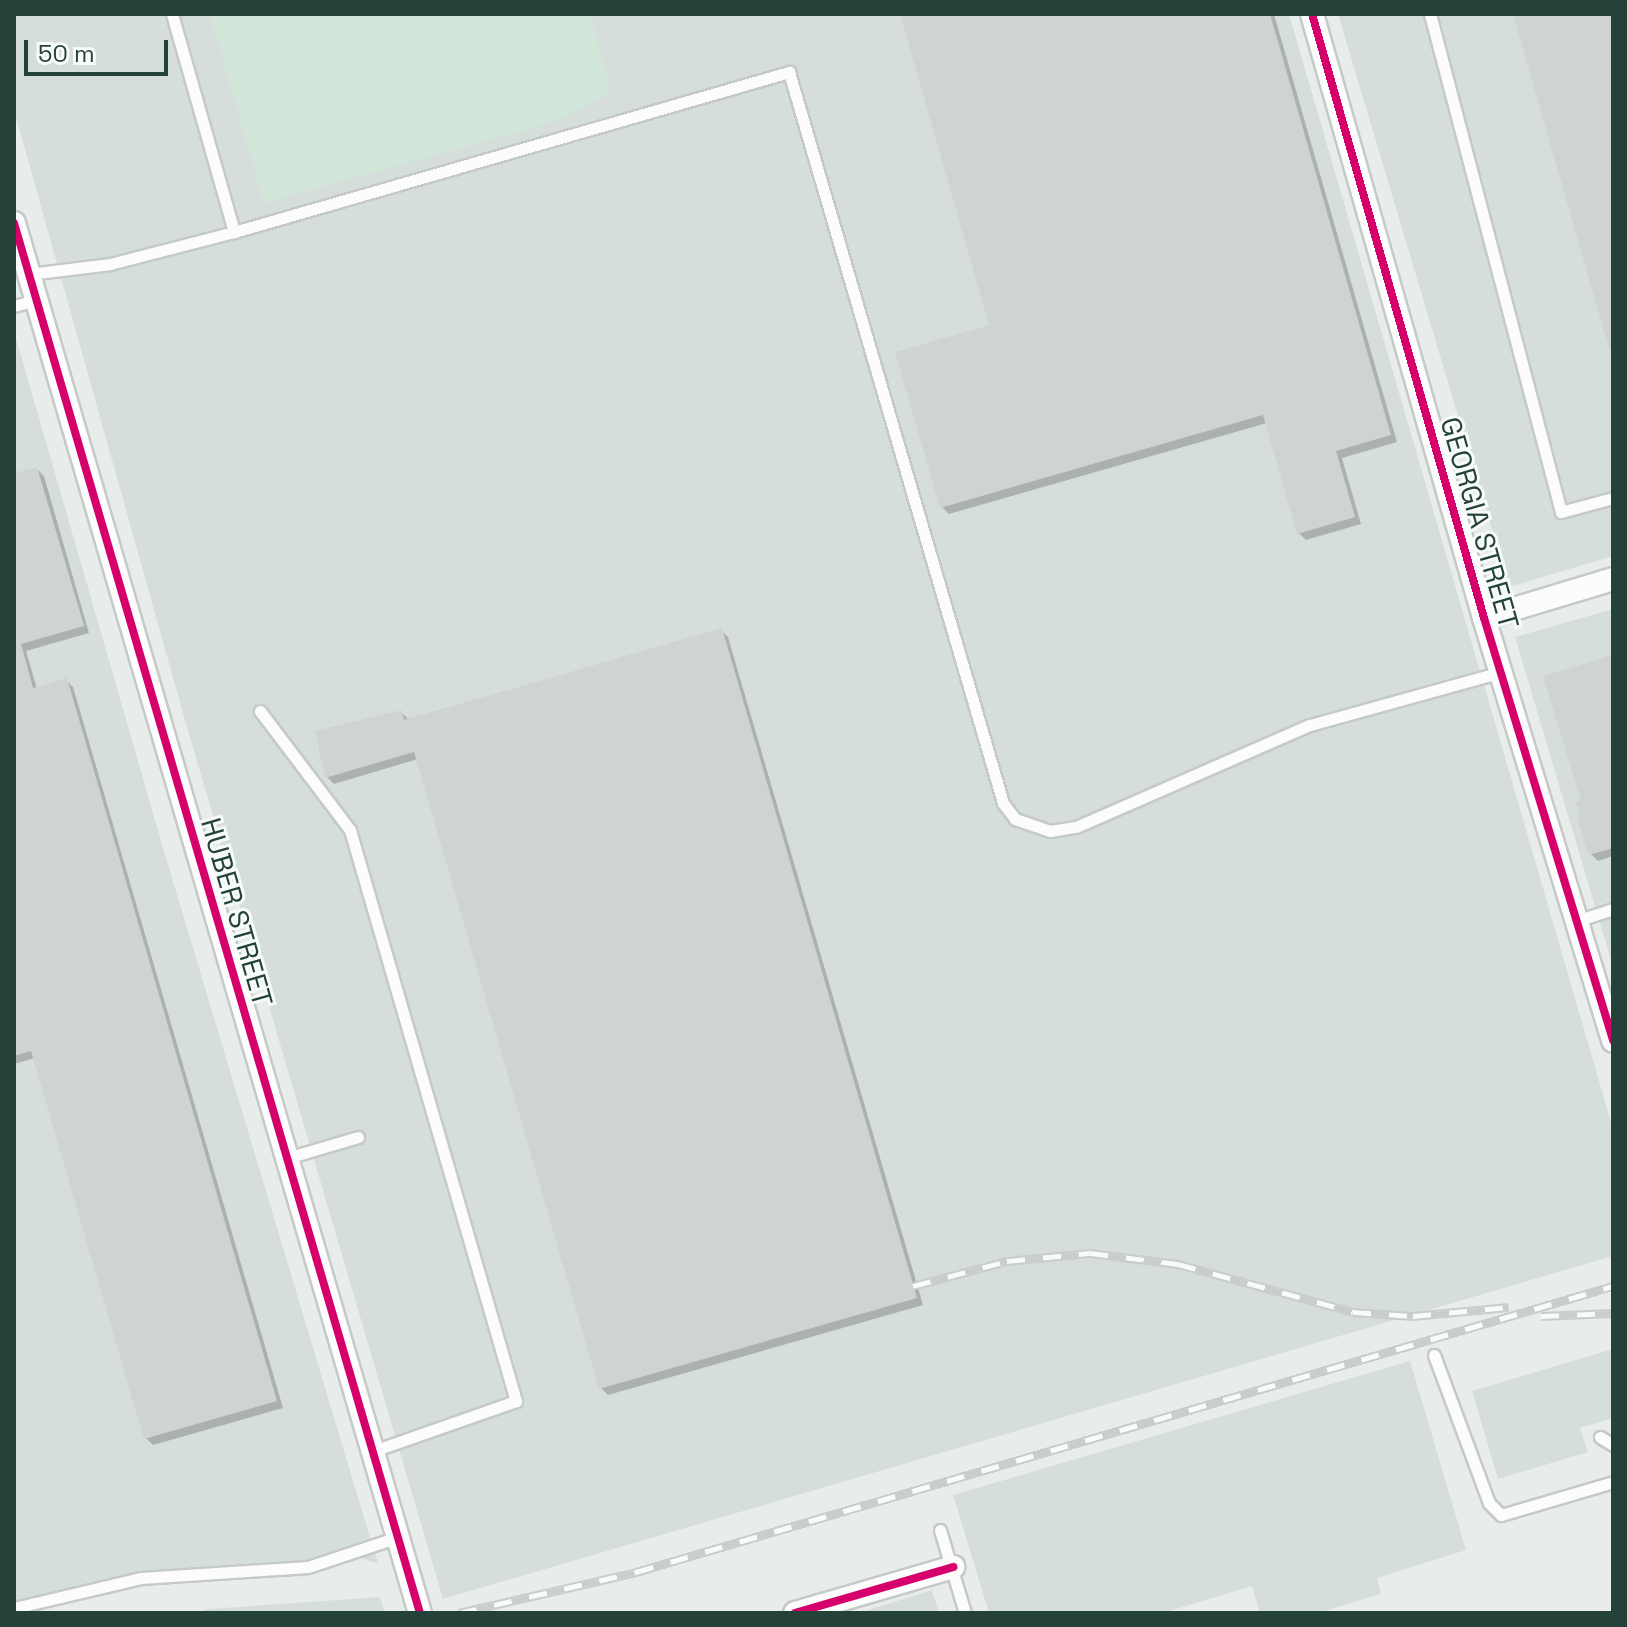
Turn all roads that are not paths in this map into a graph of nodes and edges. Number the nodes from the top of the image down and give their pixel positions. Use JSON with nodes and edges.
{"nodes":[{"id":1,"x":172,"y":14,"type":"edge"},
{"id":2,"x":1312,"y":14,"type":"edge"},
{"id":3,"x":1430,"y":14,"type":"edge"},
{"id":4,"x":234,"y":232,"type":"junction"},
{"id":5,"x":16,"y":236,"type":"edge"},
{"id":6,"x":29,"y":274,"type":"junction"},
{"id":7,"x":36,"y":300,"type":"junction"},
{"id":8,"x":14,"y":306,"type":"edge"},
{"id":9,"x":1613,"y":498,"type":"edge"},
{"id":10,"x":1613,"y":579,"type":"edge"},
{"id":11,"x":1484,"y":618,"type":"junction"},
{"id":12,"x":1501,"y":672,"type":"junction"},
{"id":13,"x":260,"y":711,"type":"dead end"},
{"id":14,"x":1613,"y":909,"type":"edge"},
{"id":15,"x":1576,"y":921,"type":"junction"},
{"id":16,"x":1613,"y":1041,"type":"edge"},
{"id":17,"x":358,"y":1137,"type":"dead end"},
{"id":18,"x":287,"y":1158,"type":"junction"},
{"id":19,"x":1434,"y":1355,"type":"dead end"},
{"id":20,"x":1600,"y":1437,"type":"dead end"},
{"id":21,"x":1613,"y":1445,"type":"edge"},
{"id":22,"x":373,"y":1451,"type":"junction"},
{"id":23,"x":1613,"y":1482,"type":"edge"},
{"id":24,"x":940,"y":1530,"type":"dead end"},
{"id":25,"x":398,"y":1537,"type":"junction"},
{"id":26,"x":953,"y":1567,"type":"junction"},
{"id":27,"x":14,"y":1608,"type":"edge"},
{"id":28,"x":420,"y":1613,"type":"edge"},
{"id":29,"x":795,"y":1613,"type":"edge"},
{"id":30,"x":965,"y":1613,"type":"edge"}],
"edges":[{"from":1,"to":4,"type":"lane"},
{"from":2,"to":11,"type":"street","name":"GEORGIA STREET"},
{"from":3,"to":9,"type":"lane"},
{"from":4,"to":6,"type":"lane"},
{"from":4,"to":12,"type":"lane"},
{"from":5,"to":6,"type":"street","name":"HUBER STREET"},
{"from":6,"to":7,"type":"street","name":"HUBER STREET"},
{"from":7,"to":8,"type":"lane"},
{"from":7,"to":18,"type":"street","name":"HUBER STREET"},
{"from":10,"to":11,"type":"street"},
{"from":11,"to":12,"type":"street","name":"GEORGIA STREET"},
{"from":12,"to":15,"type":"street","name":"GEORGIA STREET"},
{"from":13,"to":22,"type":"lane"},
{"from":14,"to":15,"type":"lane"},
{"from":15,"to":16,"type":"street","name":"GEORGIA STREET"},
{"from":17,"to":18,"type":"lane"},
{"from":18,"to":22,"type":"street","name":"HUBER STREET"},
{"from":19,"to":23,"type":"lane"},
{"from":20,"to":21,"type":"lane"},
{"from":22,"to":25,"type":"street","name":"HUBER STREET"},
{"from":24,"to":26,"type":"lane"},
{"from":25,"to":27,"type":"lane"},
{"from":25,"to":28,"type":"street","name":"HUBER STREET"},
{"from":26,"to":29,"type":"street"},
{"from":26,"to":30,"type":"lane"}]}
